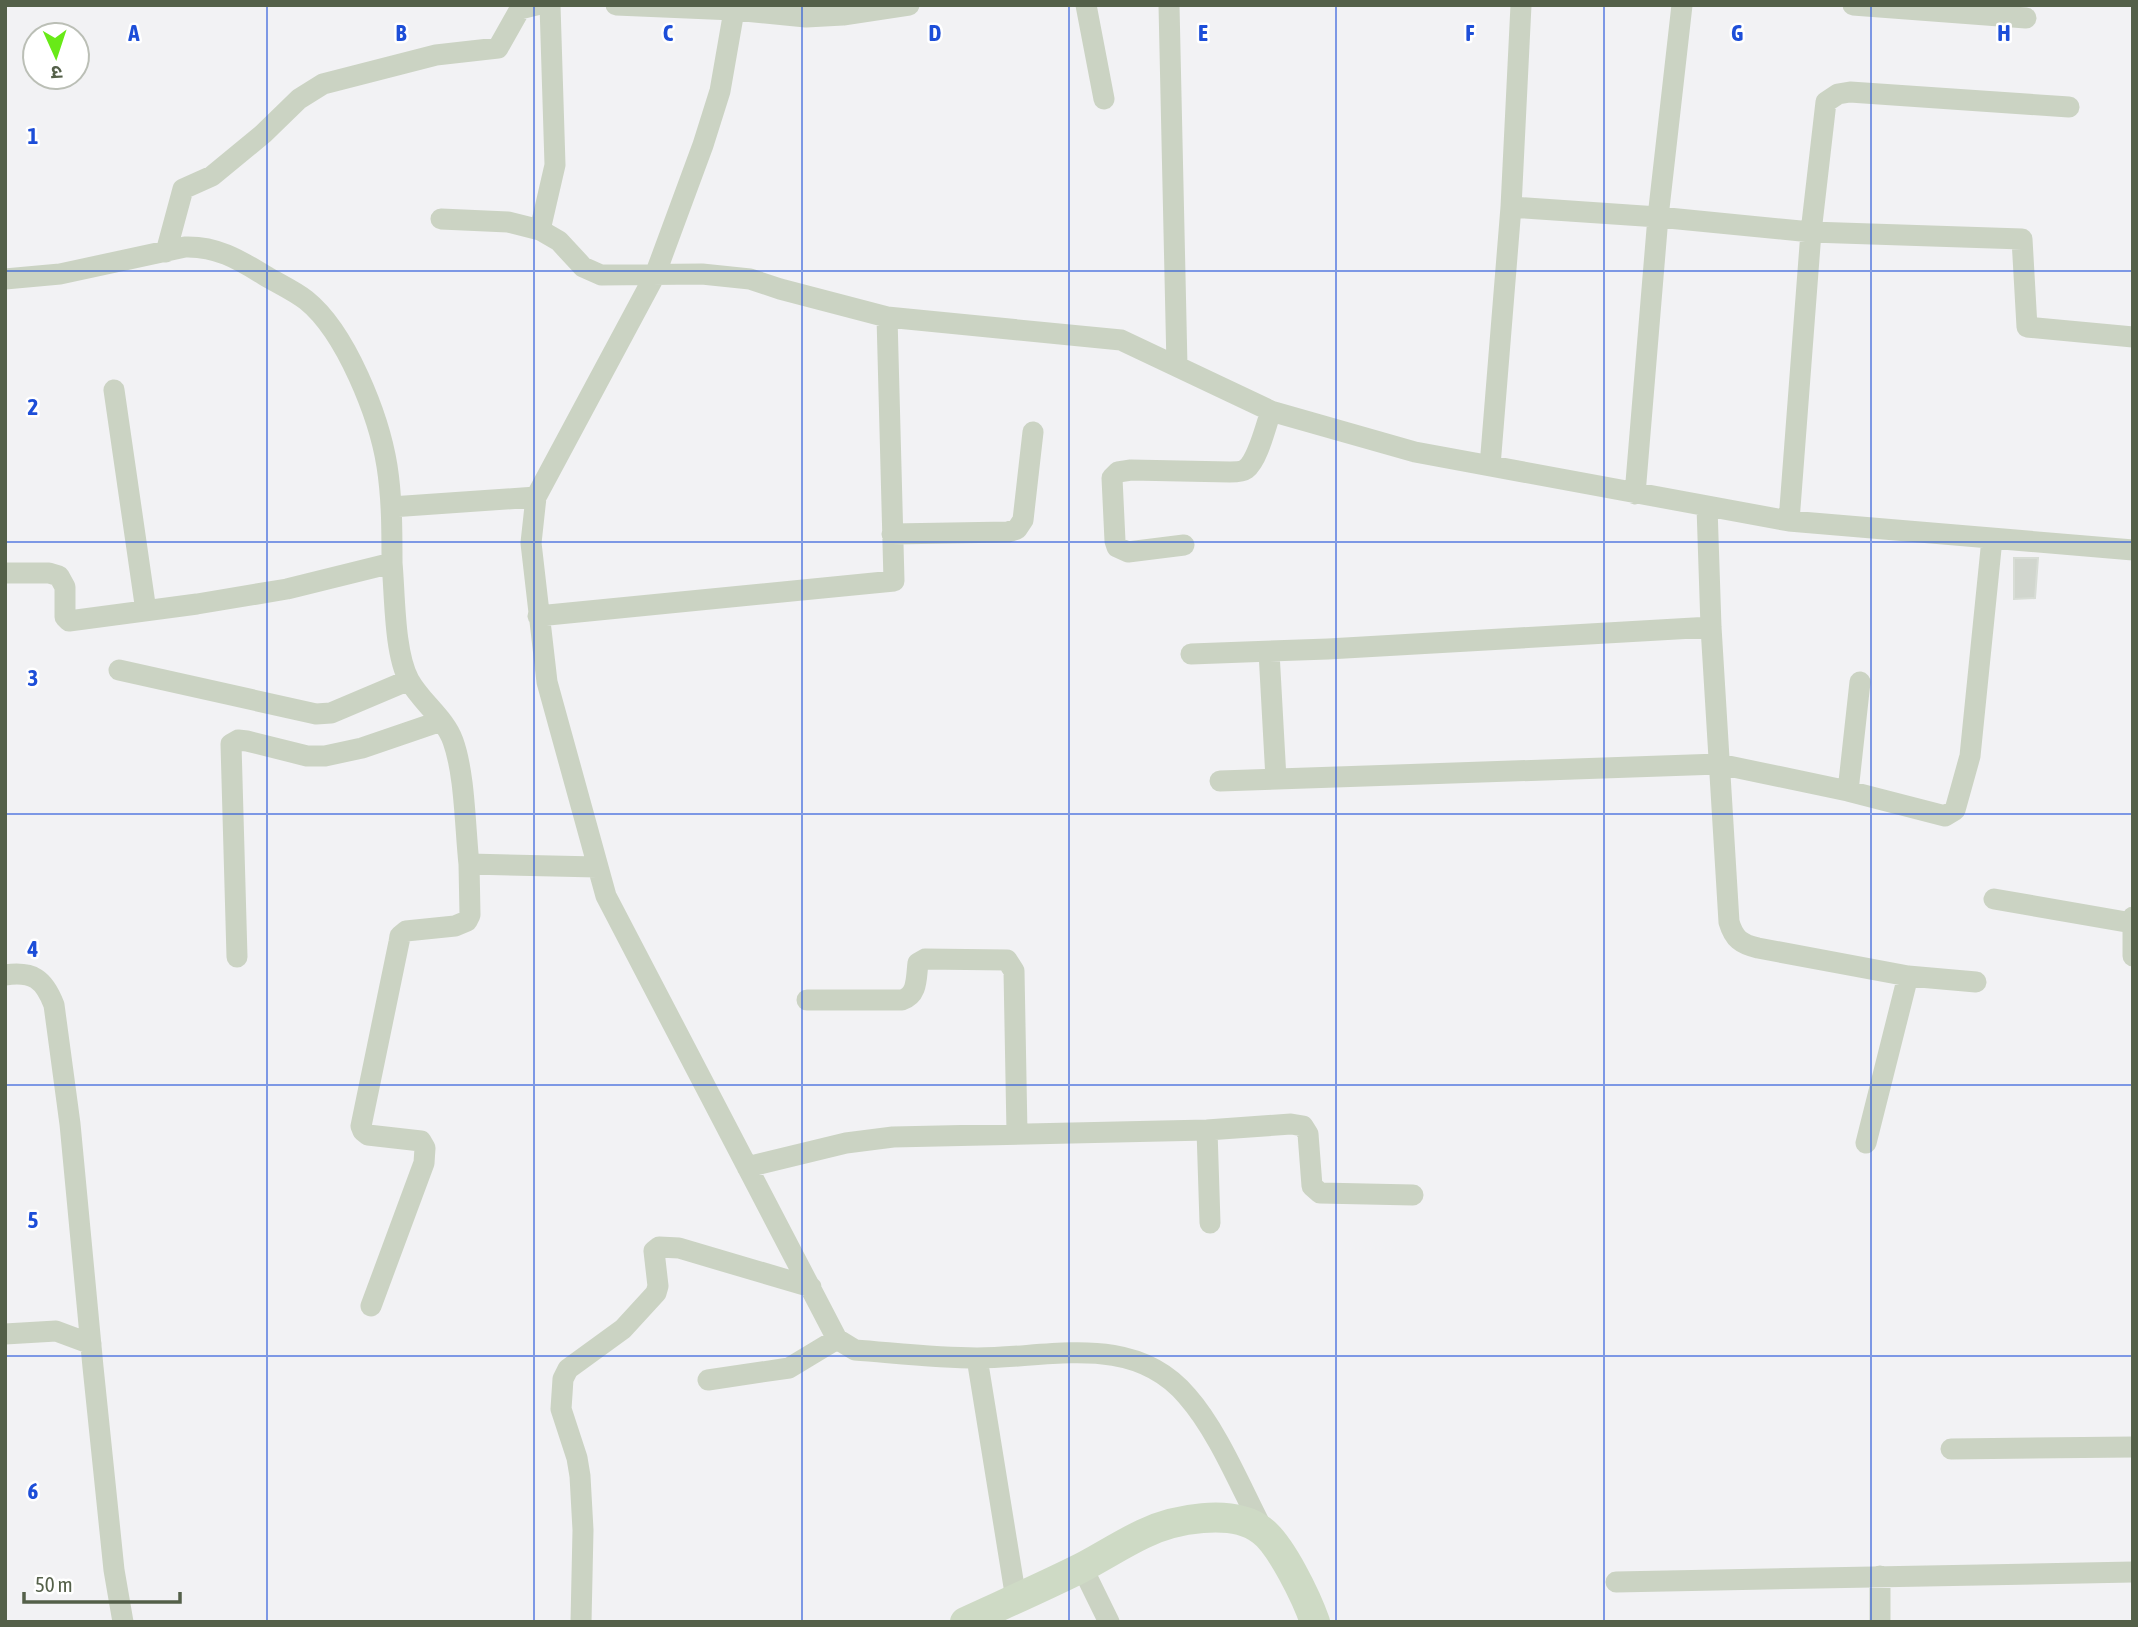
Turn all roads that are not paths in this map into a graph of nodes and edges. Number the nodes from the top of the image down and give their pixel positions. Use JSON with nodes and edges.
{"nodes":[{"id":1,"x":536,"y":5,"type":"edge"},
{"id":2,"x":550,"y":5,"type":"edge"},
{"id":3,"x":616,"y":5,"type":"edge"},
{"id":4,"x":909,"y":5,"type":"edge"},
{"id":5,"x":1086,"y":5,"type":"edge"},
{"id":6,"x":1168,"y":5,"type":"edge"},
{"id":7,"x":1521,"y":5,"type":"edge"},
{"id":8,"x":1682,"y":5,"type":"edge"},
{"id":9,"x":1853,"y":5,"type":"edge"},
{"id":10,"x":735,"y":8,"type":"edge"},
{"id":11,"x":2026,"y":18,"type":"dead end"},
{"id":12,"x":1104,"y":99,"type":"dead end"},
{"id":13,"x":2069,"y":107,"type":"dead end"},
{"id":14,"x":1511,"y":207,"type":"junction"},
{"id":15,"x":1658,"y":217,"type":"junction"},
{"id":16,"x":441,"y":219,"type":"dead end"},
{"id":17,"x":540,"y":230,"type":"junction"},
{"id":18,"x":1811,"y":232,"type":"junction"},
{"id":19,"x":166,"y":251,"type":"junction"},
{"id":20,"x":655,"y":275,"type":"junction"},
{"id":21,"x":5,"y":279,"type":"edge"},
{"id":22,"x":887,"y":317,"type":"junction"},
{"id":23,"x":2133,"y":337,"type":"edge"},
{"id":24,"x":1177,"y":366,"type":"junction"},
{"id":25,"x":114,"y":390,"type":"dead end"},
{"id":26,"x":1271,"y":411,"type":"junction"},
{"id":27,"x":1033,"y":432,"type":"dead end"},
{"id":28,"x":1490,"y":466,"type":"junction"},
{"id":29,"x":1635,"y":494,"type":"junction"},
{"id":30,"x":536,"y":497,"type":"junction"},
{"id":31,"x":391,"y":507,"type":"junction"},
{"id":32,"x":1707,"y":507,"type":"junction"},
{"id":33,"x":1789,"y":521,"type":"junction"},
{"id":34,"x":892,"y":534,"type":"junction"},
{"id":35,"x":1992,"y":538,"type":"junction"},
{"id":36,"x":1184,"y":545,"type":"dead end"},
{"id":37,"x":2133,"y":550,"type":"edge"},
{"id":38,"x":392,"y":563,"type":"junction"},
{"id":39,"x":5,"y":573,"type":"edge"},
{"id":40,"x":146,"y":611,"type":"junction"},
{"id":41,"x":538,"y":616,"type":"junction"},
{"id":42,"x":1711,"y":627,"type":"junction"},
{"id":43,"x":1269,"y":652,"type":"junction"},
{"id":44,"x":1191,"y":654,"type":"dead end"},
{"id":45,"x":119,"y":670,"type":"dead end"},
{"id":46,"x":409,"y":680,"type":"junction"},
{"id":47,"x":1860,"y":682,"type":"dead end"},
{"id":48,"x":441,"y":721,"type":"junction"},
{"id":49,"x":1719,"y":764,"type":"junction"},
{"id":50,"x":1276,"y":779,"type":"junction"},
{"id":51,"x":1220,"y":781,"type":"dead end"},
{"id":52,"x":1848,"y":791,"type":"junction"},
{"id":53,"x":469,"y":864,"type":"junction"},
{"id":54,"x":597,"y":867,"type":"junction"},
{"id":55,"x":1994,"y":899,"type":"dead end"},
{"id":56,"x":2133,"y":917,"type":"edge"},
{"id":57,"x":2132,"y":923,"type":"edge"},
{"id":58,"x":237,"y":957,"type":"dead end"},
{"id":59,"x":2133,"y":957,"type":"edge"},
{"id":60,"x":5,"y":975,"type":"edge"},
{"id":61,"x":1908,"y":976,"type":"junction"},
{"id":62,"x":1976,"y":982,"type":"dead end"},
{"id":63,"x":807,"y":1000,"type":"dead end"},
{"id":64,"x":1207,"y":1130,"type":"junction"},
{"id":65,"x":1017,"y":1133,"type":"junction"},
{"id":66,"x":1866,"y":1143,"type":"dead end"},
{"id":67,"x":747,"y":1167,"type":"junction"},
{"id":68,"x":1413,"y":1195,"type":"dead end"},
{"id":69,"x":1210,"y":1223,"type":"dead end"},
{"id":70,"x":811,"y":1287,"type":"junction"},
{"id":71,"x":372,"y":1306,"type":"dead end"},
{"id":72,"x":5,"y":1334,"type":"edge"},
{"id":73,"x":837,"y":1339,"type":"junction"},
{"id":74,"x":91,"y":1345,"type":"junction"},
{"id":75,"x":978,"y":1358,"type":"junction"},
{"id":76,"x":708,"y":1380,"type":"dead end"},
{"id":77,"x":2133,"y":1447,"type":"edge"},
{"id":78,"x":1951,"y":1449,"type":"dead end"},
{"id":79,"x":1263,"y":1530,"type":"junction"},
{"id":80,"x":1082,"y":1567,"type":"junction"},
{"id":81,"x":2133,"y":1572,"type":"edge"},
{"id":82,"x":1880,"y":1576,"type":"junction"},
{"id":83,"x":1616,"y":1582,"type":"dead end"},
{"id":84,"x":1016,"y":1599,"type":"junction"},
{"id":85,"x":122,"y":1622,"type":"edge"},
{"id":86,"x":581,"y":1622,"type":"edge"},
{"id":87,"x":965,"y":1622,"type":"edge"},
{"id":88,"x":1109,"y":1622,"type":"edge"},
{"id":89,"x":1315,"y":1622,"type":"edge"},
{"id":90,"x":1880,"y":1622,"type":"edge"}],
"edges":[{"from":1,"to":19,"type":"street"},
{"from":2,"to":17,"type":"street"},
{"from":3,"to":10,"type":"street"},
{"from":4,"to":10,"type":"street"},
{"from":5,"to":12,"type":"street"},
{"from":6,"to":24,"type":"street"},
{"from":7,"to":14,"type":"street"},
{"from":8,"to":15,"type":"street"},
{"from":9,"to":11,"type":"street"},
{"from":10,"to":20,"type":"street"},
{"from":13,"to":18,"type":"street"},
{"from":14,"to":15,"type":"street"},
{"from":14,"to":28,"type":"street"},
{"from":15,"to":18,"type":"street"},
{"from":15,"to":29,"type":"street"},
{"from":16,"to":17,"type":"street"},
{"from":17,"to":20,"type":"street"},
{"from":18,"to":23,"type":"street"},
{"from":18,"to":33,"type":"street"},
{"from":19,"to":21,"type":"street"},
{"from":19,"to":31,"type":"street"},
{"from":20,"to":22,"type":"street"},
{"from":20,"to":30,"type":"street"},
{"from":22,"to":24,"type":"street"},
{"from":22,"to":34,"type":"street"},
{"from":24,"to":26,"type":"street"},
{"from":25,"to":40,"type":"street"},
{"from":26,"to":28,"type":"street"},
{"from":26,"to":36,"type":"street"},
{"from":27,"to":34,"type":"street"},
{"from":28,"to":29,"type":"street"},
{"from":29,"to":32,"type":"street"},
{"from":30,"to":31,"type":"street"},
{"from":30,"to":41,"type":"street"},
{"from":31,"to":38,"type":"street"},
{"from":32,"to":33,"type":"street"},
{"from":32,"to":42,"type":"street"},
{"from":33,"to":35,"type":"street"},
{"from":34,"to":41,"type":"street"},
{"from":35,"to":37,"type":"street"},
{"from":35,"to":52,"type":"street"},
{"from":38,"to":40,"type":"street"},
{"from":38,"to":46,"type":"street"},
{"from":39,"to":40,"type":"street"},
{"from":41,"to":54,"type":"street"},
{"from":42,"to":43,"type":"street"},
{"from":42,"to":49,"type":"street"},
{"from":43,"to":44,"type":"street"},
{"from":43,"to":50,"type":"street"},
{"from":45,"to":46,"type":"street"},
{"from":46,"to":48,"type":"street"},
{"from":47,"to":52,"type":"street"},
{"from":48,"to":53,"type":"street"},
{"from":48,"to":58,"type":"street"},
{"from":49,"to":50,"type":"street"},
{"from":49,"to":52,"type":"street"},
{"from":49,"to":61,"type":"street"},
{"from":50,"to":51,"type":"street"},
{"from":53,"to":54,"type":"street"},
{"from":53,"to":71,"type":"street"},
{"from":54,"to":67,"type":"street"},
{"from":55,"to":57,"type":"street"},
{"from":56,"to":57,"type":"street"},
{"from":57,"to":59,"type":"street"},
{"from":60,"to":74,"type":"street"},
{"from":61,"to":62,"type":"street"},
{"from":61,"to":66,"type":"street"},
{"from":63,"to":65,"type":"street"},
{"from":64,"to":65,"type":"street"},
{"from":64,"to":68,"type":"street"},
{"from":64,"to":69,"type":"street"},
{"from":65,"to":67,"type":"street"},
{"from":67,"to":70,"type":"street"},
{"from":70,"to":73,"type":"street"},
{"from":70,"to":86,"type":"street"},
{"from":72,"to":74,"type":"street"},
{"from":73,"to":75,"type":"street"},
{"from":73,"to":76,"type":"street"},
{"from":74,"to":85,"type":"street"},
{"from":75,"to":79,"type":"street"},
{"from":75,"to":84,"type":"street"},
{"from":77,"to":78,"type":"street"},
{"from":79,"to":80,"type":"street"},
{"from":79,"to":89,"type":"street"},
{"from":80,"to":84,"type":"street"},
{"from":80,"to":88,"type":"street"},
{"from":81,"to":82,"type":"street"},
{"from":82,"to":83,"type":"street"},
{"from":82,"to":90,"type":"street"},
{"from":84,"to":87,"type":"street"}]}
